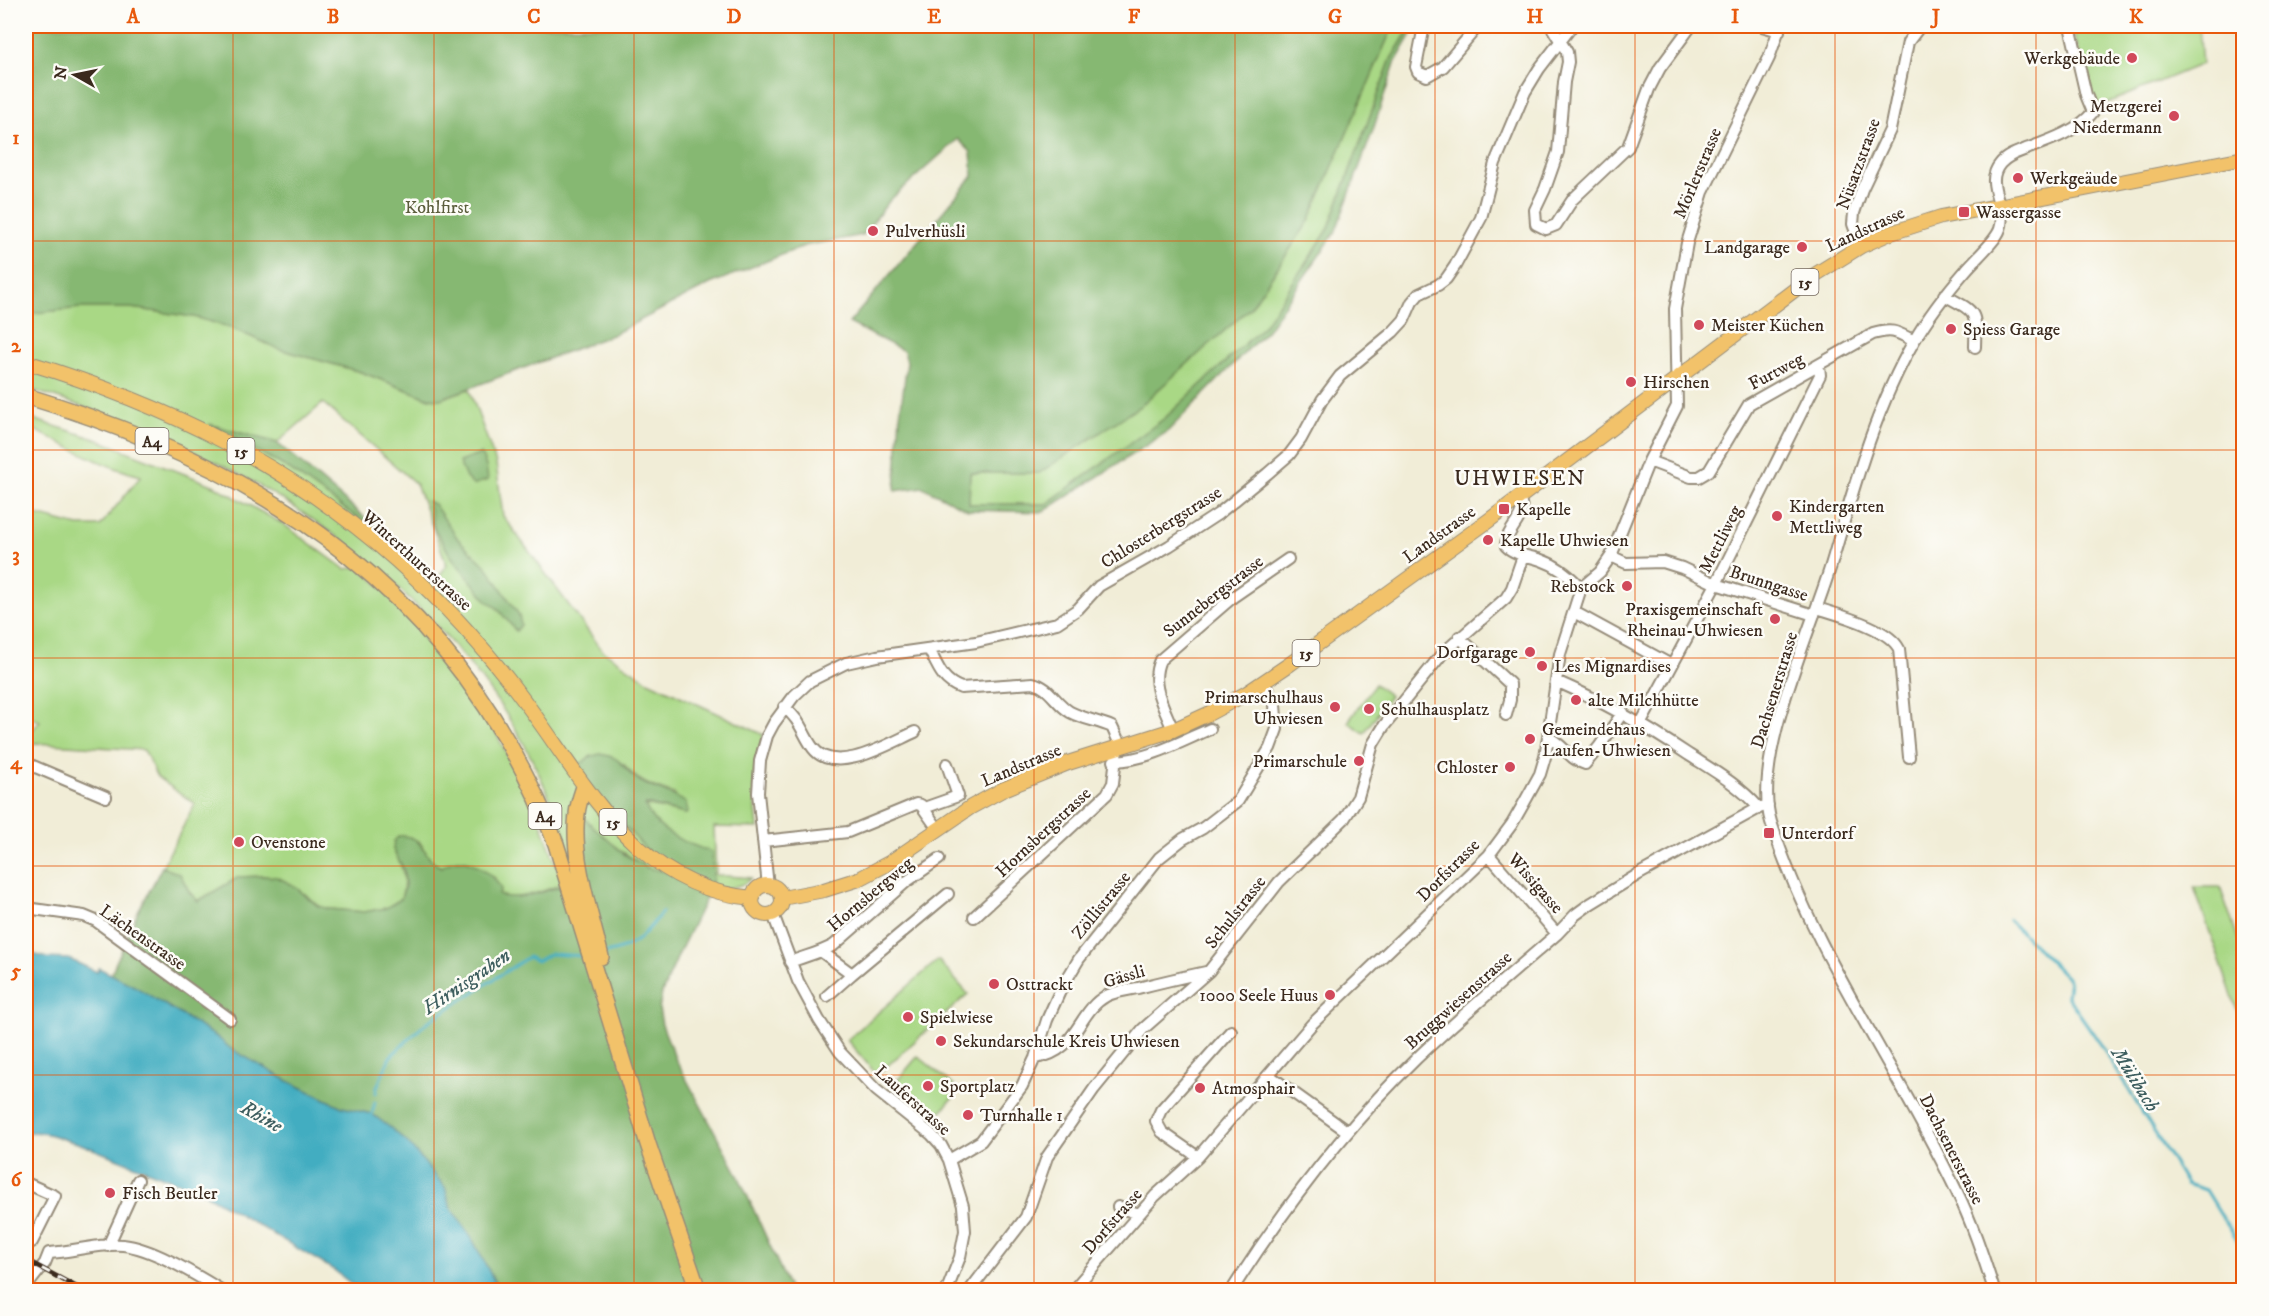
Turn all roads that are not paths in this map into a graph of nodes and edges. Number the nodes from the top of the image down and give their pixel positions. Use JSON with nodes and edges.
{"nodes":[{"id":1,"x":1424,"y":26,"type":"edge"},
{"id":2,"x":1478,"y":26,"type":"edge"},
{"id":3,"x":1551,"y":26,"type":"edge"},
{"id":4,"x":1572,"y":26,"type":"edge"},
{"id":5,"x":1691,"y":26,"type":"edge"},
{"id":6,"x":1762,"y":26,"type":"edge"},
{"id":7,"x":1920,"y":26,"type":"edge"},
{"id":8,"x":2070,"y":26,"type":"edge"},
{"id":9,"x":1779,"y":28,"type":"edge"},
{"id":10,"x":1560,"y":42,"type":"junction"},
{"id":11,"x":2244,"y":158,"type":"edge"},
{"id":12,"x":1998,"y":205,"type":"junction"},
{"id":13,"x":1861,"y":246,"type":"junction"},
{"id":14,"x":1944,"y":295,"type":"junction"},
{"id":15,"x":1914,"y":341,"type":"junction"},
{"id":16,"x":1975,"y":347,"type":"dead end"},
{"id":17,"x":26,"y":362,"type":"edge"},
{"id":18,"x":1820,"y":366,"type":"junction"},
{"id":19,"x":1676,"y":378,"type":"junction"},
{"id":20,"x":26,"y":396,"type":"edge"},
{"id":21,"x":26,"y":406,"type":"edge"},
{"id":22,"x":100,"y":421,"type":"junction"},
{"id":23,"x":1648,"y":461,"type":"junction"},
{"id":24,"x":1518,"y":497,"type":"junction"},
{"id":25,"x":1523,"y":556,"type":"junction"},
{"id":26,"x":1611,"y":556,"type":"junction"},
{"id":27,"x":1288,"y":559,"type":"dead end"},
{"id":28,"x":1716,"y":584,"type":"junction"},
{"id":29,"x":1581,"y":588,"type":"junction"},
{"id":30,"x":1574,"y":612,"type":"junction"},
{"id":31,"x":1816,"y":612,"type":"junction"},
{"id":32,"x":1459,"y":638,"type":"junction"},
{"id":33,"x":929,"y":649,"type":"junction"},
{"id":34,"x":1671,"y":665,"type":"junction"},
{"id":35,"x":1556,"y":681,"type":"junction"},
{"id":36,"x":1264,"y":683,"type":"junction"},
{"id":37,"x":784,"y":708,"type":"junction"},
{"id":38,"x":1623,"y":712,"type":"junction"},
{"id":39,"x":1506,"y":715,"type":"dead end"},
{"id":40,"x":1641,"y":723,"type":"junction"},
{"id":41,"x":1210,"y":729,"type":"dead end"},
{"id":42,"x":1173,"y":730,"type":"junction"},
{"id":43,"x":915,"y":732,"type":"dead end"},
{"id":44,"x":1549,"y":738,"type":"junction"},
{"id":45,"x":1115,"y":755,"type":"junction"},
{"id":46,"x":1909,"y":757,"type":"dead end"},
{"id":47,"x":26,"y":763,"type":"edge"},
{"id":48,"x":947,"y":764,"type":"dead end"},
{"id":49,"x":582,"y":794,"type":"junction"},
{"id":50,"x":106,"y":797,"type":"dead end"},
{"id":51,"x":1763,"y":806,"type":"junction"},
{"id":52,"x":924,"y":808,"type":"junction"},
{"id":53,"x":938,"y":829,"type":"junction"},
{"id":54,"x":763,"y":841,"type":"junction"},
{"id":55,"x":1489,"y":855,"type":"junction"},
{"id":56,"x":939,"y":859,"type":"dead end"},
{"id":57,"x":768,"y":886,"type":"junction"},
{"id":58,"x":948,"y":894,"type":"dead end"},
{"id":59,"x":753,"y":898,"type":"junction"},
{"id":60,"x":782,"y":898,"type":"junction"},
{"id":61,"x":26,"y":908,"type":"edge"},
{"id":62,"x":773,"y":914,"type":"junction"},
{"id":63,"x":974,"y":916,"type":"dead end"},
{"id":64,"x":588,"y":921,"type":"junction"},
{"id":65,"x":1557,"y":934,"type":"junction"},
{"id":66,"x":822,"y":952,"type":"junction"},
{"id":67,"x":790,"y":962,"type":"junction"},
{"id":68,"x":1209,"y":971,"type":"junction"},
{"id":69,"x":852,"y":974,"type":"junction"},
{"id":70,"x":605,"y":984,"type":"junction"},
{"id":71,"x":827,"y":996,"type":"dead end"},
{"id":72,"x":230,"y":1019,"type":"dead end"},
{"id":73,"x":1231,"y":1031,"type":"dead end"},
{"id":74,"x":1035,"y":1058,"type":"junction"},
{"id":75,"x":1270,"y":1076,"type":"junction"},
{"id":76,"x":1348,"y":1132,"type":"junction"},
{"id":77,"x":1198,"y":1156,"type":"junction"},
{"id":78,"x":950,"y":1160,"type":"junction"},
{"id":79,"x":138,"y":1180,"type":"dead end"},
{"id":80,"x":26,"y":1183,"type":"edge"},
{"id":81,"x":1118,"y":1207,"type":"dead end"},
{"id":82,"x":1139,"y":1214,"type":"junction"},
{"id":83,"x":29,"y":1241,"type":"edge"},
{"id":84,"x":108,"y":1246,"type":"junction"},
{"id":85,"x":49,"y":1253,"type":"junction"},
{"id":86,"x":26,"y":1287,"type":"edge"},
{"id":87,"x":221,"y":1290,"type":"edge"},
{"id":88,"x":698,"y":1290,"type":"edge"},
{"id":89,"x":709,"y":1290,"type":"edge"},
{"id":90,"x":947,"y":1290,"type":"edge"},
{"id":91,"x":970,"y":1290,"type":"edge"},
{"id":92,"x":1073,"y":1290,"type":"edge"},
{"id":93,"x":1232,"y":1290,"type":"edge"},
{"id":94,"x":1994,"y":1290,"type":"edge"}],
"edges":[{"from":1,"to":2,"type":"street"},
{"from":3,"to":10,"type":"street"},
{"from":4,"to":10,"type":"street","name":"Chlosterbergstrasse"},
{"from":5,"to":10,"type":"street"},
{"from":6,"to":9,"type":"street"},
{"from":7,"to":13,"type":"street","name":"Nüsatzstrasse"},
{"from":8,"to":12,"type":"street"},
{"from":9,"to":19,"type":"street","name":"Mörlerstrasse"},
{"from":10,"to":33,"type":"street","name":"Chlosterbergstrasse"},
{"from":11,"to":12,"type":"main road","name":"Landstrasse","number":"15"},
{"from":12,"to":13,"type":"main road","name":"Landstrasse","number":"15"},
{"from":12,"to":14,"type":"street","name":"Dachsenerstrasse"},
{"from":13,"to":19,"type":"main road","name":"Landstrasse","number":"15"},
{"from":14,"to":15,"type":"street","name":"Dachsenerstrasse"},
{"from":14,"to":16,"type":"street"},
{"from":15,"to":18,"type":"street","name":"Furtweg"},
{"from":15,"to":31,"type":"street","name":"Dachsenerstrasse"},
{"from":17,"to":49,"type":"main road","name":"Winterthurerstrasse","number":"15"},
{"from":18,"to":23,"type":"street","name":"Furtweg"},
{"from":18,"to":28,"type":"street","name":"Mettliweg"},
{"from":19,"to":23,"type":"street"},
{"from":19,"to":24,"type":"main road","name":"Landstrasse","number":"15"},
{"from":20,"to":22,"type":"highway","number":"A4"},
{"from":21,"to":22,"type":"highway"},
{"from":22,"to":64,"type":"highway","number":"A4"},
{"from":23,"to":26,"type":"street"},
{"from":24,"to":25,"type":"street"},
{"from":24,"to":36,"type":"main road","name":"Landstrasse","number":"15"},
{"from":25,"to":29,"type":"street"},
{"from":25,"to":32,"type":"street","name":"Schulstrasse"},
{"from":26,"to":28,"type":"street","name":"Brunngasse"},
{"from":26,"to":29,"type":"street"},
{"from":27,"to":42,"type":"street","name":"Sunnebergstrasse"},
{"from":28,"to":31,"type":"street","name":"Brunngasse"},
{"from":28,"to":34,"type":"street","name":"Mettliweg"},
{"from":29,"to":30,"type":"street","name":"Dorfstrasse"},
{"from":30,"to":34,"type":"street"},
{"from":30,"to":35,"type":"street","name":"Dorfstrasse"},
{"from":31,"to":46,"type":"street","name":"Brunngasse"},
{"from":31,"to":51,"type":"street","name":"Dachsenerstrasse"},
{"from":32,"to":39,"type":"street"},
{"from":32,"to":68,"type":"street","name":"Schulstrasse"},
{"from":33,"to":37,"type":"street","name":"Chlosterbergstrasse"},
{"from":33,"to":45,"type":"street"},
{"from":34,"to":40,"type":"street","name":"Mettliweg"},
{"from":35,"to":38,"type":"street"},
{"from":35,"to":44,"type":"street","name":"Dorfstrasse"},
{"from":36,"to":42,"type":"main road","name":"Landstrasse","number":"15"},
{"from":36,"to":74,"type":"street","name":"Zöllistrasse"},
{"from":37,"to":43,"type":"street"},
{"from":37,"to":54,"type":"street","name":"Chlosterbergstrasse"},
{"from":38,"to":40,"type":"street"},
{"from":38,"to":44,"type":"street"},
{"from":40,"to":51,"type":"street"},
{"from":41,"to":45,"type":"street"},
{"from":42,"to":45,"type":"main road","name":"Landstrasse","number":"15"},
{"from":44,"to":55,"type":"street","name":"Dorfstrasse"},
{"from":45,"to":53,"type":"main road","name":"Landstrasse","number":"15"},
{"from":45,"to":63,"type":"street","name":"Hornsbergstrasse"},
{"from":47,"to":50,"type":"street"},
{"from":48,"to":52,"type":"street"},
{"from":49,"to":59,"type":"main road","name":"Winterthurerstrasse","number":"15"},
{"from":49,"to":64,"type":"highway"},
{"from":51,"to":65,"type":"street","name":"Bruggwiesenstrasse"},
{"from":51,"to":94,"type":"street","name":"Dachsenerstrasse"},
{"from":52,"to":53,"type":"street"},
{"from":52,"to":54,"type":"street"},
{"from":53,"to":60,"type":"main road","name":"Landstrasse","number":"15"},
{"from":54,"to":57,"type":"street","name":"Chlosterbergstrasse"},
{"from":55,"to":65,"type":"street","name":"Wissigasse"},
{"from":55,"to":75,"type":"street","name":"Dorfstrasse"},
{"from":56,"to":66,"type":"street","name":"Hornsbergweg"},
{"from":57,"to":59,"type":"main road"},
{"from":57,"to":60,"type":"main road"},
{"from":58,"to":69,"type":"street"},
{"from":59,"to":62,"type":"main road"},
{"from":60,"to":62,"type":"main road"},
{"from":61,"to":72,"type":"street","name":"Lächenstrasse"},
{"from":62,"to":67,"type":"street","name":"Lauferstrasse"},
{"from":64,"to":70,"type":"highway","number":"A4"},
{"from":64,"to":70,"type":"highway","number":"A4"},
{"from":65,"to":76,"type":"street","name":"Bruggwiesenstrasse"},
{"from":66,"to":67,"type":"street","name":"Hornsbergweg"},
{"from":66,"to":69,"type":"street","name":"Hornsbergweg"},
{"from":67,"to":78,"type":"street","name":"Lauferstrasse"},
{"from":68,"to":74,"type":"street","name":"Gässli"},
{"from":68,"to":91,"type":"street","name":"Schulstrasse"},
{"from":69,"to":71,"type":"street"},
{"from":70,"to":88,"type":"highway","number":"A4"},
{"from":70,"to":89,"type":"highway","number":"A4"},
{"from":73,"to":77,"type":"street"},
{"from":74,"to":78,"type":"street","name":"Zöllistrasse"},
{"from":75,"to":76,"type":"street"},
{"from":75,"to":77,"type":"street","name":"Dorfstrasse"},
{"from":76,"to":93,"type":"street","name":"Bruggwiesenstrasse"},
{"from":77,"to":82,"type":"street","name":"Dorfstrasse"},
{"from":78,"to":90,"type":"street","name":"Lauferstrasse"},
{"from":79,"to":84,"type":"street"},
{"from":80,"to":83,"type":"street"},
{"from":81,"to":82,"type":"street"},
{"from":82,"to":92,"type":"street","name":"Dorfstrasse"},
{"from":83,"to":85,"type":"street"},
{"from":84,"to":85,"type":"street"},
{"from":84,"to":87,"type":"street"},
{"from":85,"to":86,"type":"street"}]}
